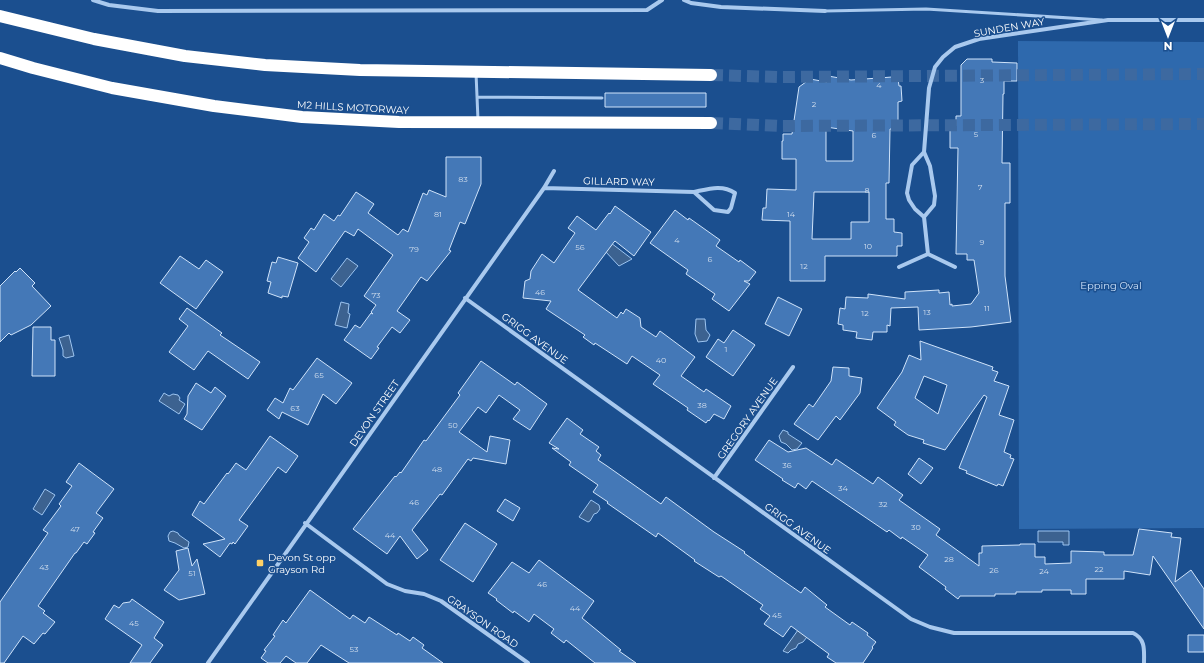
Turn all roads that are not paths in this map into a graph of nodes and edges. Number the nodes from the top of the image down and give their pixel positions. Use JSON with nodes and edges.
{"nodes":[{"id":1,"x":93,"y":0,"type":"edge"},
{"id":2,"x":662,"y":0,"type":"edge"},
{"id":3,"x":684,"y":0,"type":"edge"},
{"id":4,"x":825,"y":11,"type":"joint"},
{"id":5,"x":0,"y":16,"type":"edge"},
{"id":6,"x":1108,"y":20,"type":"junction"},
{"id":7,"x":1204,"y":20,"type":"edge"},
{"id":8,"x":0,"y":58,"type":"edge"},
{"id":9,"x":476,"y":72,"type":"junction"},
{"id":10,"x":711,"y":75,"type":"tunnel mouth"},
{"id":11,"x":477,"y":98,"type":"junction"},
{"id":12,"x":602,"y":98,"type":"dead end"},
{"id":13,"x":478,"y":122,"type":"junction"},
{"id":14,"x":711,"y":123,"type":"tunnel mouth"},
{"id":15,"x":924,"y":152,"type":"junction"},
{"id":16,"x":554,"y":171,"type":"dead end"},
{"id":17,"x":544,"y":188,"type":"junction"},
{"id":18,"x":694,"y":192,"type":"junction"},
{"id":19,"x":924,"y":217,"type":"junction"},
{"id":20,"x":928,"y":254,"type":"junction"},
{"id":21,"x":899,"y":267,"type":"dead end"},
{"id":22,"x":955,"y":267,"type":"dead end"},
{"id":23,"x":465,"y":298,"type":"junction"},
{"id":24,"x":793,"y":367,"type":"dead end"},
{"id":25,"x":714,"y":478,"type":"junction"},
{"id":26,"x":305,"y":524,"type":"junction"},
{"id":27,"x":208,"y":663,"type":"edge"},
{"id":28,"x":528,"y":663,"type":"edge"},
{"id":29,"x":1144,"y":663,"type":"edge"}],
"edges":[{"from":1,"to":2,"type":"street"},
{"from":3,"to":4,"type":"street"},
{"from":4,"to":6,"type":"lane"},
{"from":5,"to":9,"type":"highway"},
{"from":6,"to":7,"type":"street","name":"SUNDEN WAY"},
{"from":6,"to":15,"type":"street","name":"SUNDEN WAY"},
{"from":8,"to":13,"type":"highway","name":"M2 HILLS MOTORWAY"},
{"from":9,"to":10,"type":"highway"},
{"from":9,"to":11,"type":"lane"},
{"from":11,"to":12,"type":"lane"},
{"from":11,"to":13,"type":"lane"},
{"from":13,"to":14,"type":"highway","name":"M2 HILLS MOTORWAY"},
{"from":15,"to":19,"type":"street","name":"SUNDEN WAY"},
{"from":15,"to":19,"type":"street"},
{"from":16,"to":17,"type":"street","name":"DEVON STREET"},
{"from":17,"to":18,"type":"street","name":"GILLARD WAY"},
{"from":17,"to":23,"type":"street","name":"DEVON STREET"},
{"from":18,"to":18,"type":"street","name":"GILLARD WAY"},
{"from":19,"to":20,"type":"street"},
{"from":20,"to":21,"type":"street"},
{"from":20,"to":22,"type":"street"},
{"from":23,"to":25,"type":"street","name":"GRIGG AVENUE"},
{"from":23,"to":26,"type":"street","name":"DEVON STREET"},
{"from":24,"to":25,"type":"street","name":"GREGORY AVENUE"},
{"from":25,"to":29,"type":"street","name":"GRIGG AVENUE"},
{"from":26,"to":27,"type":"street","name":"DEVON STREET"},
{"from":26,"to":28,"type":"street","name":"GRAYSON ROAD"}]}
